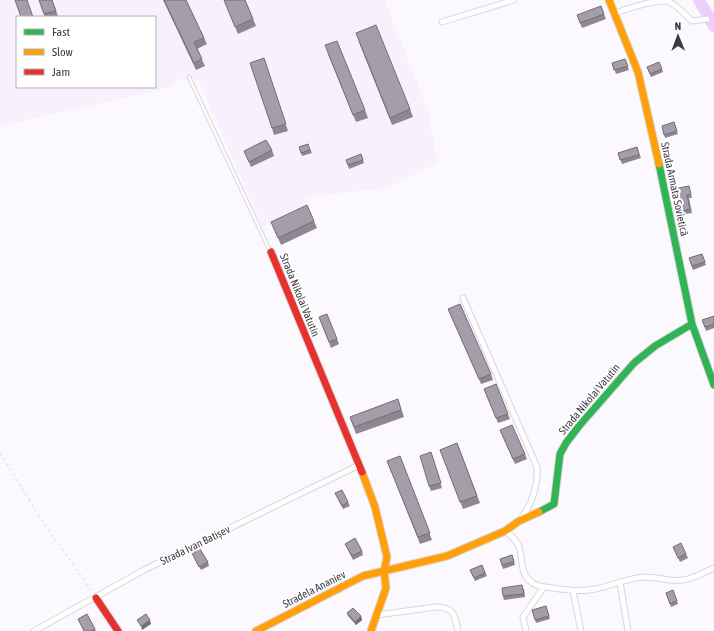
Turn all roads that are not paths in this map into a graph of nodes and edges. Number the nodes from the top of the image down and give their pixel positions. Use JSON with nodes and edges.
{"nodes":[{"id":1,"x":514,"y":0,"type":"edge"},
{"id":2,"x":609,"y":0,"type":"edge"},
{"id":3,"x":616,"y":13,"type":"junction"},
{"id":4,"x":707,"y":19,"type":"dead end"},
{"id":5,"x":442,"y":22,"type":"dead end"},
{"id":6,"x":189,"y":77,"type":"dead end"},
{"id":7,"x":271,"y":252,"type":"joint"},
{"id":8,"x":463,"y":298,"type":"dead end"},
{"id":9,"x":692,"y":324,"type":"junction"},
{"id":10,"x":714,"y":385,"type":"edge"},
{"id":11,"x":359,"y":466,"type":"junction"},
{"id":12,"x":519,"y":521,"type":"junction"},
{"id":13,"x":505,"y":531,"type":"junction"},
{"id":14,"x":714,"y":568,"type":"edge"},
{"id":15,"x":384,"y":572,"type":"junction"},
{"id":16,"x":620,"y":582,"type":"junction"},
{"id":17,"x":544,"y":587,"type":"junction"},
{"id":18,"x":573,"y":591,"type":"junction"},
{"id":19,"x":96,"y":598,"type":"junction"},
{"id":20,"x":377,"y":615,"type":"junction"},
{"id":21,"x":34,"y":631,"type":"edge"},
{"id":22,"x":118,"y":631,"type":"edge"},
{"id":23,"x":256,"y":631,"type":"edge"},
{"id":24,"x":371,"y":631,"type":"edge"},
{"id":25,"x":458,"y":631,"type":"edge"},
{"id":26,"x":526,"y":631,"type":"edge"},
{"id":27,"x":581,"y":631,"type":"edge"},
{"id":28,"x":628,"y":631,"type":"edge"}],
"edges":[{"from":1,"to":5,"type":"street"},
{"from":2,"to":3,"type":"street","name":"Strada Armata Sovietică"},
{"from":3,"to":4,"type":"street"},
{"from":3,"to":9,"type":"street","name":"Strada Armata Sovietică"},
{"from":6,"to":7,"type":"lane"},
{"from":7,"to":11,"type":"street","name":"Strada Nikolai Vatutin"},
{"from":8,"to":12,"type":"street"},
{"from":9,"to":10,"type":"street","name":"Strada Armata Sovietică"},
{"from":9,"to":12,"type":"street","name":"Strada Nikolai Vatutin"},
{"from":11,"to":15,"type":"street","name":"Strada Nikolai Vatutin"},
{"from":11,"to":19,"type":"street","name":"Strada Ivan Batișev"},
{"from":12,"to":13,"type":"street","name":"Strada Nikolai Vatutin"},
{"from":13,"to":15,"type":"street","name":"Strada Nikolai Vatutin"},
{"from":13,"to":17,"type":"street"},
{"from":14,"to":16,"type":"street"},
{"from":15,"to":20,"type":"street","name":"Strada Nikolai Vatutin"},
{"from":15,"to":23,"type":"street","name":"Stradela Ananiev"},
{"from":16,"to":18,"type":"street"},
{"from":16,"to":28,"type":"street"},
{"from":17,"to":18,"type":"street"},
{"from":17,"to":26,"type":"street"},
{"from":18,"to":27,"type":"street"},
{"from":19,"to":21,"type":"street","name":"Strada Ivan Batișev"},
{"from":19,"to":22,"type":"street"},
{"from":20,"to":24,"type":"street","name":"Strada Nikolai Vatutin"},
{"from":20,"to":25,"type":"street"}]}
